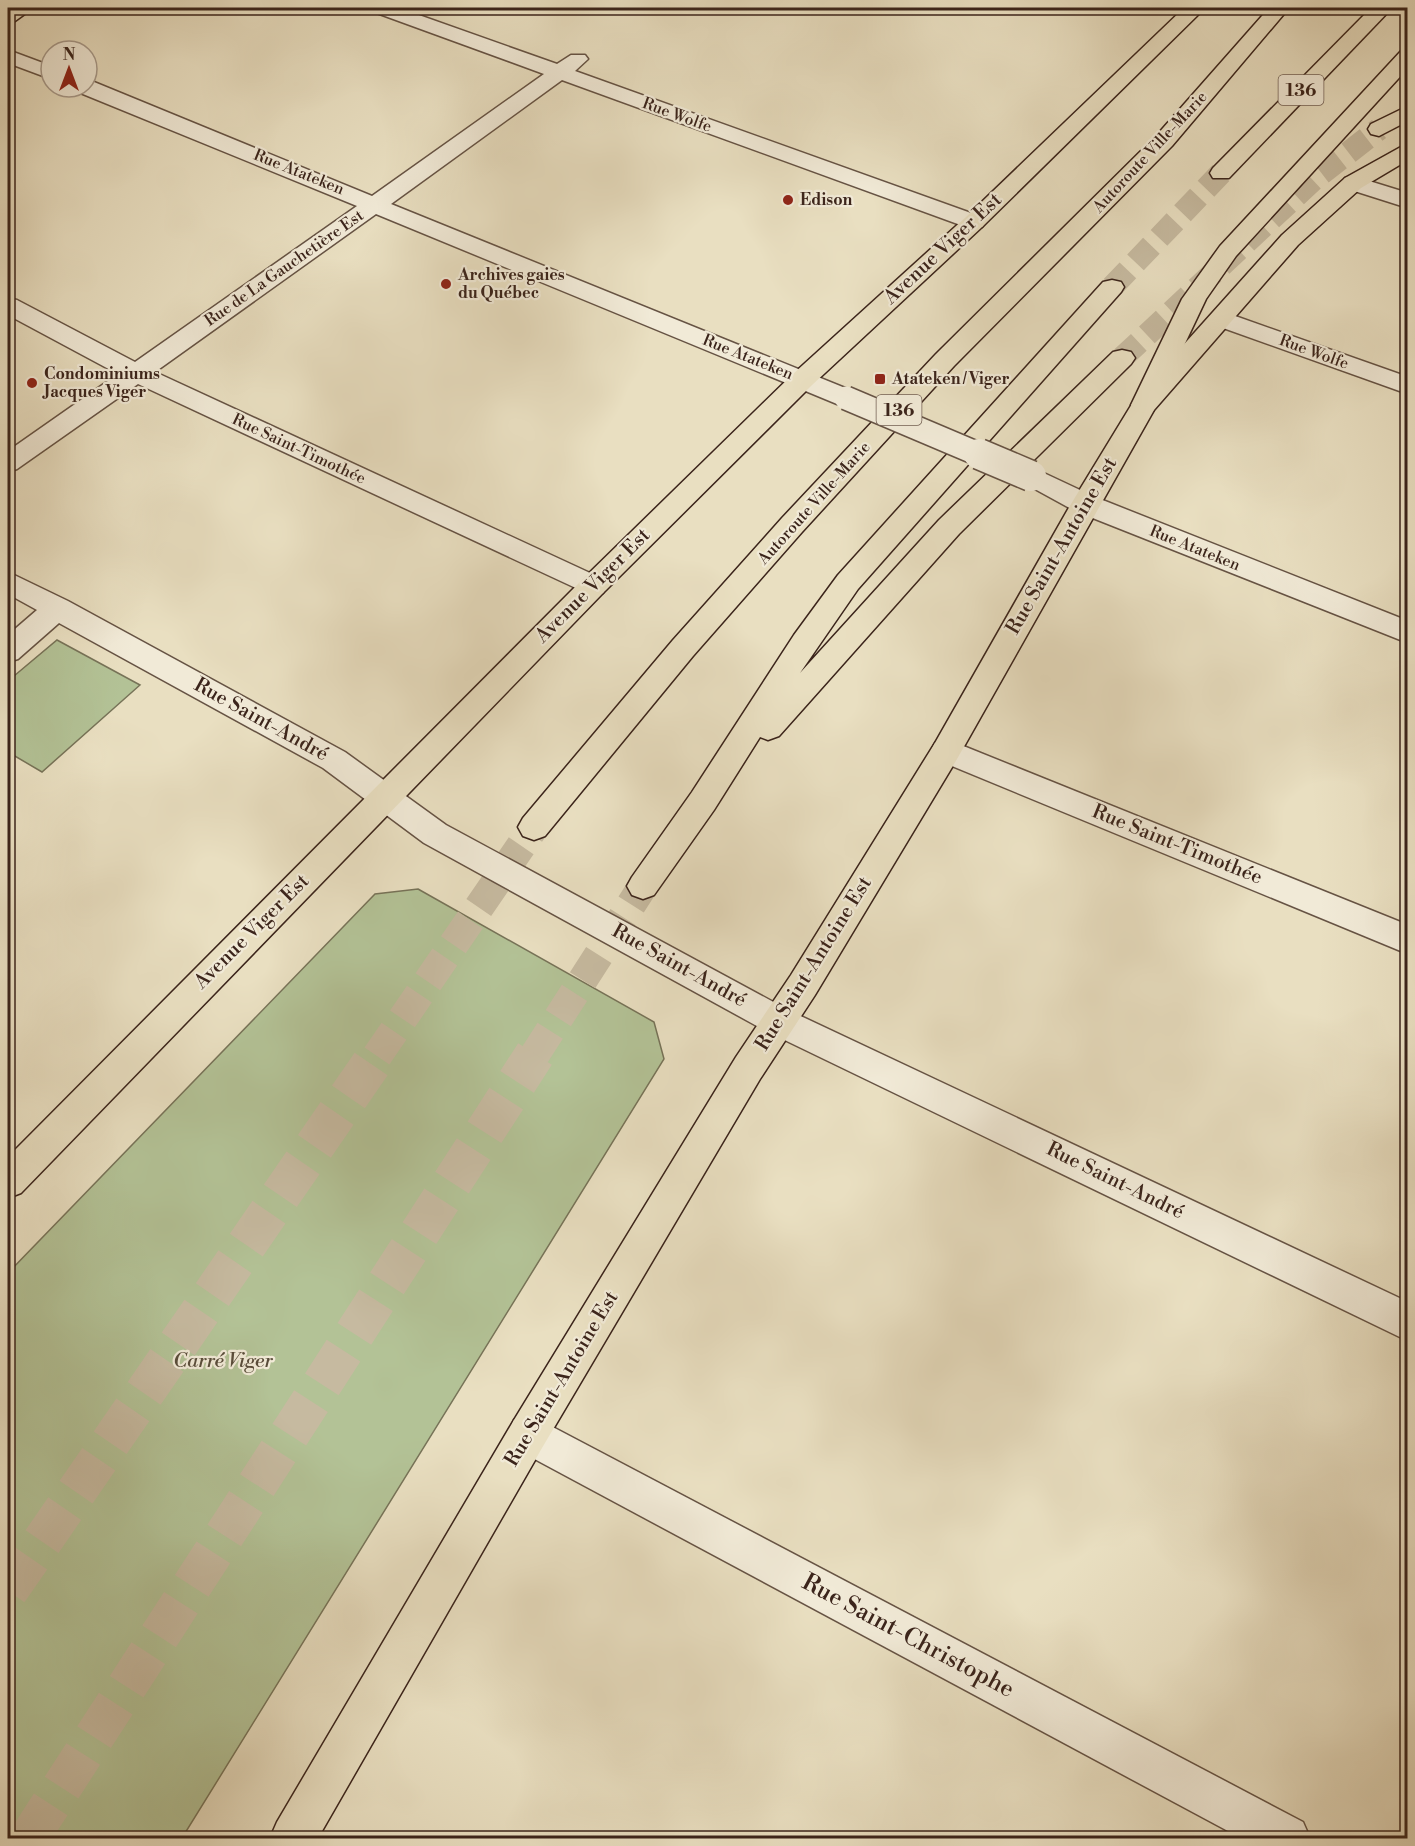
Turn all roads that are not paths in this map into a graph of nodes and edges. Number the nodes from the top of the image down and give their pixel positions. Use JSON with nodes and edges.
{"nodes":[{"id":1,"x":23,"y":8,"type":"edge"},
{"id":2,"x":381,"y":8,"type":"edge"},
{"id":3,"x":1195,"y":8,"type":"edge"},
{"id":4,"x":1279,"y":8,"type":"edge"},
{"id":5,"x":1382,"y":8,"type":"edge"},
{"id":6,"x":8,"y":17,"type":"edge"},
{"id":7,"x":1407,"y":55,"type":"edge"},
{"id":8,"x":8,"y":56,"type":"edge"},
{"id":9,"x":578,"y":58,"type":"dead end"},
{"id":10,"x":39,"y":68,"type":"edge"},
{"id":11,"x":559,"y":72,"type":"junction"},
{"id":12,"x":99,"y":92,"type":"edge"},
{"id":13,"x":1407,"y":112,"type":"edge"},
{"id":14,"x":1379,"y":129,"type":"tunnel mouth"},
{"id":15,"x":1407,"y":150,"type":"edge"},
{"id":16,"x":1221,"y":173,"type":"tunnel mouth"},
{"id":17,"x":1353,"y":183,"type":"junction"},
{"id":18,"x":1407,"y":201,"type":"edge"},
{"id":19,"x":376,"y":204,"type":"junction"},
{"id":20,"x":974,"y":222,"type":"junction"},
{"id":21,"x":1112,"y":287,"type":"tunnel mouth"},
{"id":22,"x":8,"y":305,"type":"edge"},
{"id":23,"x":1221,"y":319,"type":"junction"},
{"id":24,"x":1122,"y":358,"type":"tunnel mouth"},
{"id":25,"x":134,"y":372,"type":"junction"},
{"id":26,"x":802,"y":380,"type":"junction"},
{"id":27,"x":1407,"y":386,"type":"edge"},
{"id":28,"x":1144,"y":405,"type":"junction"},
{"id":29,"x":8,"y":463,"type":"edge"},
{"id":30,"x":1085,"y":504,"type":"junction"},
{"id":31,"x":8,"y":582,"type":"edge"},
{"id":32,"x":593,"y":586,"type":"junction"},
{"id":33,"x":58,"y":608,"type":"junction"},
{"id":34,"x":1407,"y":633,"type":"edge"},
{"id":35,"x":8,"y":651,"type":"edge"},
{"id":36,"x":945,"y":751,"type":"junction"},
{"id":37,"x":385,"y":797,"type":"junction"},
{"id":38,"x":703,"y":801,"type":"junction"},
{"id":39,"x":534,"y":827,"type":"tunnel mouth"},
{"id":40,"x":643,"y":886,"type":"tunnel mouth"},
{"id":41,"x":1407,"y":940,"type":"edge"},
{"id":42,"x":778,"y":1021,"type":"junction"},
{"id":43,"x":8,"y":1181,"type":"edge"},
{"id":44,"x":1407,"y":1322,"type":"edge"},
{"id":45,"x":528,"y":1434,"type":"junction"},
{"id":46,"x":294,"y":1839,"type":"edge"},
{"id":47,"x":1287,"y":1839,"type":"edge"}],
"edges":[{"from":1,"to":6,"type":"main road"},
{"from":2,"to":11,"type":"street","name":"Rue Wolfe"},
{"from":3,"to":20,"type":"main road","name":"Avenue Viger Est"},
{"from":4,"to":39,"type":"main road","name":"Autoroute Ville-Marie","number":"136"},
{"from":5,"to":16,"type":"main road","number":"136"},
{"from":7,"to":28,"type":"main road"},
{"from":8,"to":10,"type":"street"},
{"from":9,"to":11,"type":"street","name":"Rue de La Gauchetière Est"},
{"from":11,"to":19,"type":"street","name":"Rue de La Gauchetière Est"},
{"from":11,"to":20,"type":"street","name":"Rue Wolfe"},
{"from":12,"to":19,"type":"street","name":"Rue Atateken"},
{"from":13,"to":14,"type":"main road"},
{"from":15,"to":17,"type":"main road","name":"Rue Saint-Antoine Est"},
{"from":17,"to":18,"type":"street"},
{"from":17,"to":23,"type":"main road","name":"Rue Saint-Antoine Est"},
{"from":19,"to":25,"type":"street","name":"Rue de La Gauchetière Est"},
{"from":19,"to":26,"type":"street","name":"Rue Atateken"},
{"from":20,"to":26,"type":"main road","name":"Avenue Viger Est"},
{"from":21,"to":38,"type":"main road"},
{"from":22,"to":25,"type":"street","name":"Rue Saint-Timothée"},
{"from":23,"to":27,"type":"street","name":"Rue Wolfe"},
{"from":23,"to":28,"type":"main road","name":"Rue Saint-Antoine Est"},
{"from":24,"to":38,"type":"main road"},
{"from":25,"to":29,"type":"street","name":"Rue de La Gauchetière Est"},
{"from":25,"to":32,"type":"street","name":"Rue Saint-Timothée"},
{"from":26,"to":30,"type":"street","name":"Rue Atateken","bridge":true},
{"from":26,"to":32,"type":"main road","name":"Avenue Viger Est"},
{"from":28,"to":30,"type":"main road","name":"Rue Saint-Antoine Est"},
{"from":30,"to":34,"type":"street","name":"Rue Atateken"},
{"from":30,"to":36,"type":"main road","name":"Rue Saint-Antoine Est"},
{"from":31,"to":33,"type":"street","name":"Rue Saint-André"},
{"from":32,"to":37,"type":"main road","name":"Avenue Viger Est"},
{"from":33,"to":35,"type":"street"},
{"from":33,"to":37,"type":"street","name":"Rue Saint-André"},
{"from":36,"to":41,"type":"street","name":"Rue Saint-Timothée"},
{"from":36,"to":42,"type":"main road","name":"Rue Saint-Antoine Est"},
{"from":37,"to":42,"type":"street","name":"Rue Saint-André"},
{"from":37,"to":43,"type":"main road","name":"Avenue Viger Est"},
{"from":38,"to":40,"type":"main road"},
{"from":42,"to":44,"type":"street","name":"Rue Saint-André"},
{"from":42,"to":45,"type":"main road","name":"Rue Saint-Antoine Est"},
{"from":45,"to":46,"type":"main road","name":"Rue Saint-Antoine Est"},
{"from":45,"to":47,"type":"street","name":"Rue Saint-Christophe"}]}
